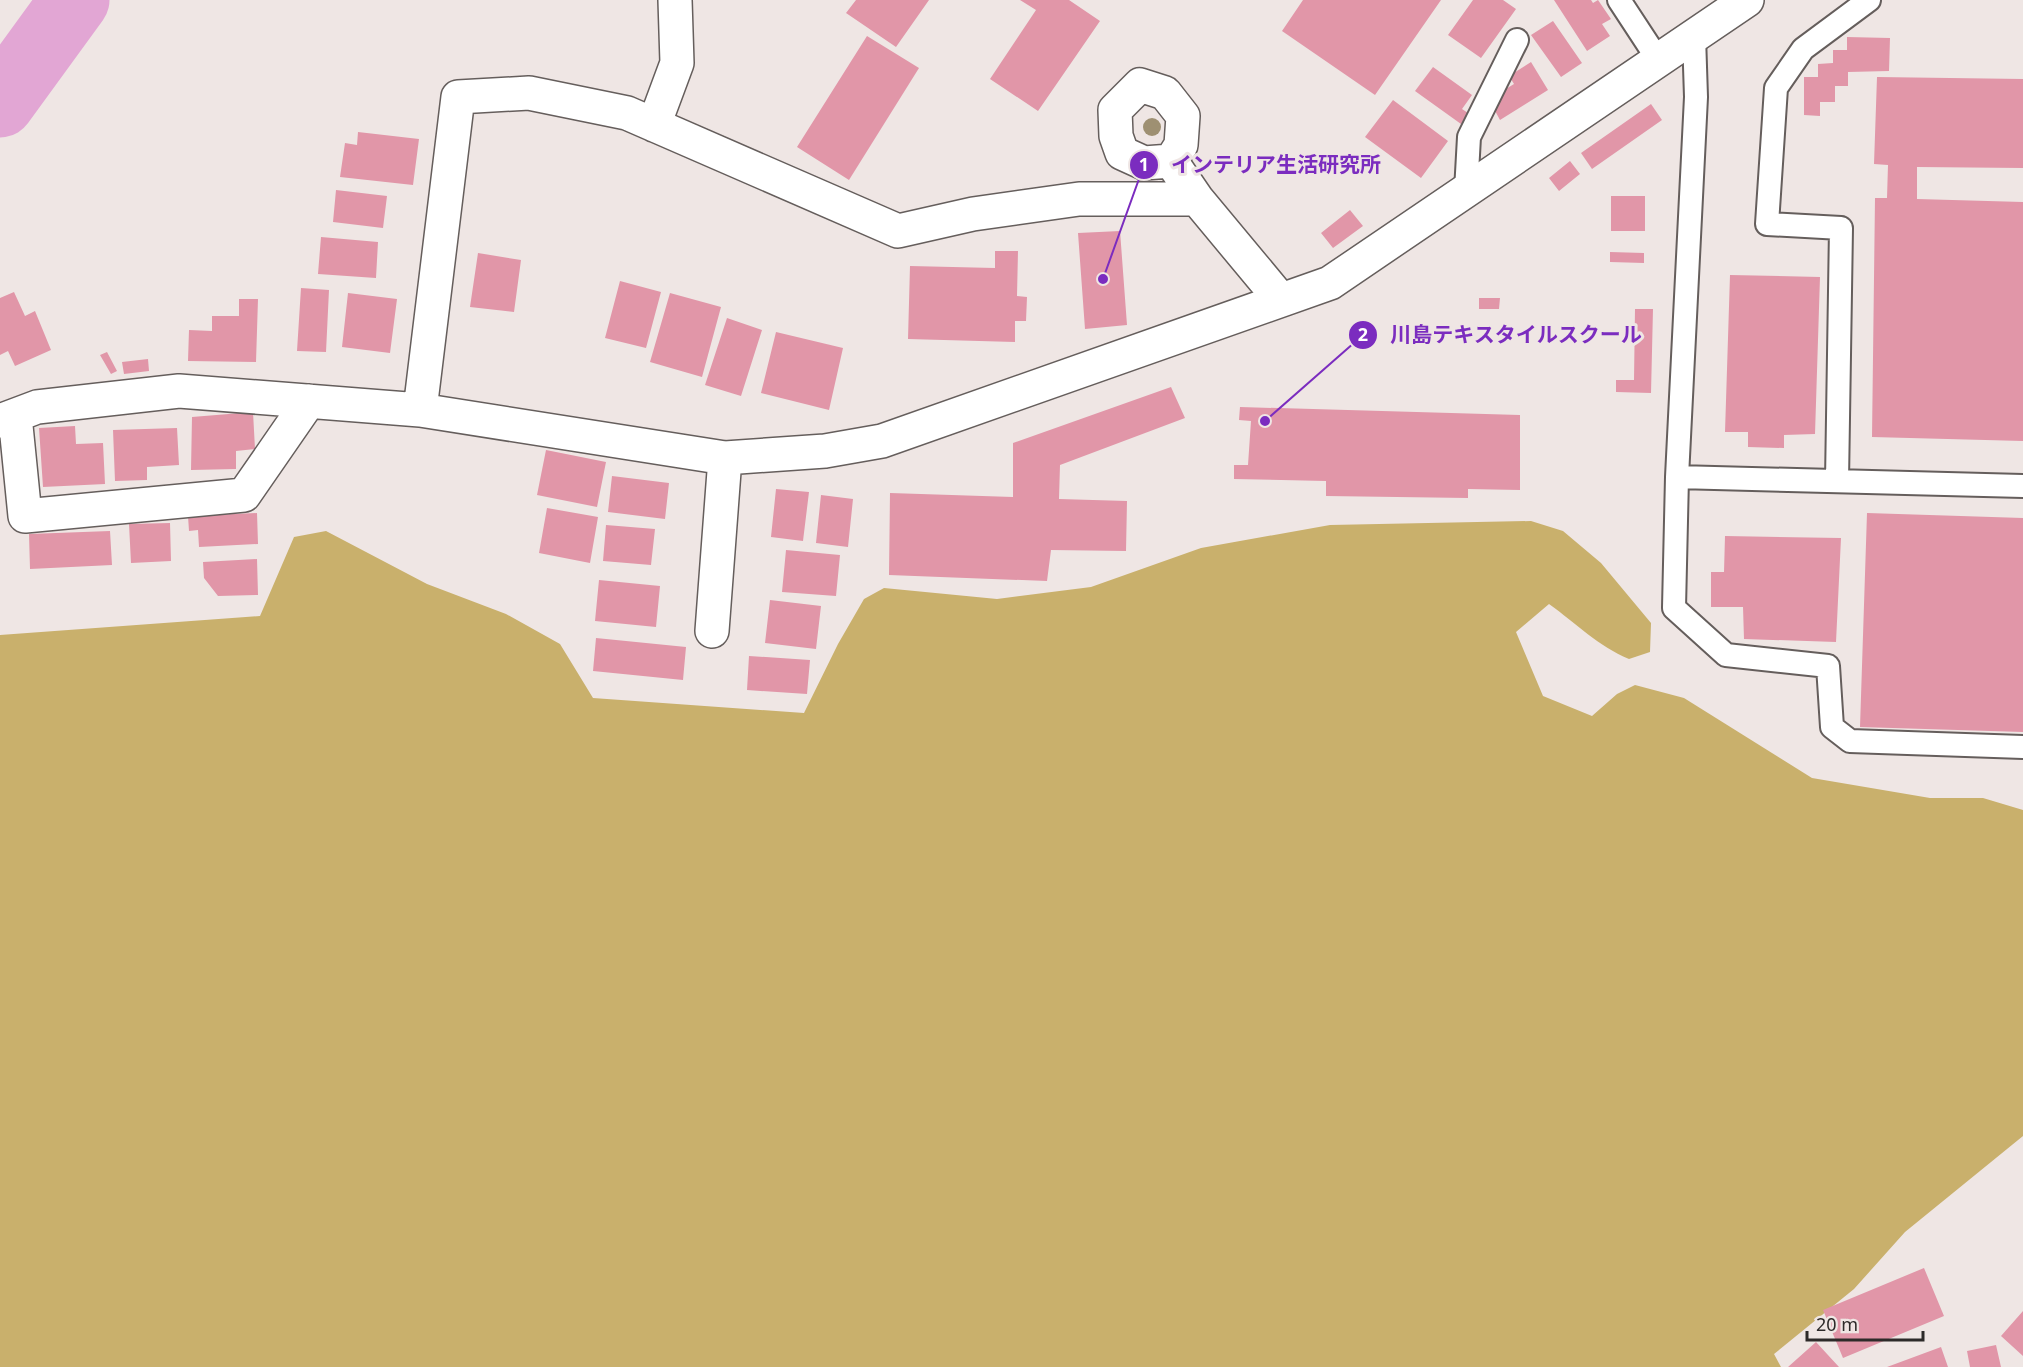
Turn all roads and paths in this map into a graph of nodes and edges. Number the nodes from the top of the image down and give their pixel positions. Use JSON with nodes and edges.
{"nodes":[{"id":1,"x":675,"y":0,"type":"edge"},
{"id":2,"x":1619,"y":0,"type":"edge"},
{"id":3,"x":1747,"y":0,"type":"edge"},
{"id":4,"x":1869,"y":0,"type":"edge"},
{"id":5,"x":1694,"y":36,"type":"junction"},
{"id":6,"x":1517,"y":40,"type":"dead end"},
{"id":7,"x":1659,"y":61,"type":"junction"},
{"id":8,"x":654,"y":125,"type":"junction"},
{"id":9,"x":1171,"y":161,"type":"dead end"},
{"id":10,"x":1466,"y":191,"type":"junction"},
{"id":11,"x":1197,"y":200,"type":"junction"},
{"id":12,"x":1281,"y":300,"type":"junction"},
{"id":13,"x":309,"y":401,"type":"junction"},
{"id":14,"x":420,"y":410,"type":"junction"},
{"id":15,"x":7,"y":418,"type":"edge"},
{"id":16,"x":725,"y":458,"type":"junction"},
{"id":17,"x":1677,"y":477,"type":"junction"},
{"id":18,"x":1837,"y":481,"type":"junction"},
{"id":19,"x":2023,"y":486,"type":"edge"},
{"id":20,"x":712,"y":631,"type":"dead end"},
{"id":21,"x":2023,"y":747,"type":"edge"}],
"edges":[{"from":1,"to":8,"type":"street"},
{"from":2,"to":7,"type":"lane"},
{"from":3,"to":5,"type":"street"},
{"from":4,"to":18,"type":"lane"},
{"from":5,"to":7,"type":"street"},
{"from":5,"to":17,"type":"lane"},
{"from":6,"to":10,"type":"lane"},
{"from":7,"to":10,"type":"street"},
{"from":8,"to":11,"type":"street"},
{"from":8,"to":14,"type":"street"},
{"from":9,"to":11,"type":"street"},
{"from":10,"to":12,"type":"street"},
{"from":11,"to":12,"type":"street"},
{"from":12,"to":16,"type":"street"},
{"from":13,"to":14,"type":"street"},
{"from":13,"to":15,"type":"street"},
{"from":13,"to":15,"type":"street"},
{"from":14,"to":16,"type":"street"},
{"from":16,"to":20,"type":"street"},
{"from":17,"to":18,"type":"lane"},
{"from":17,"to":21,"type":"lane"},
{"from":18,"to":19,"type":"lane"}]}
